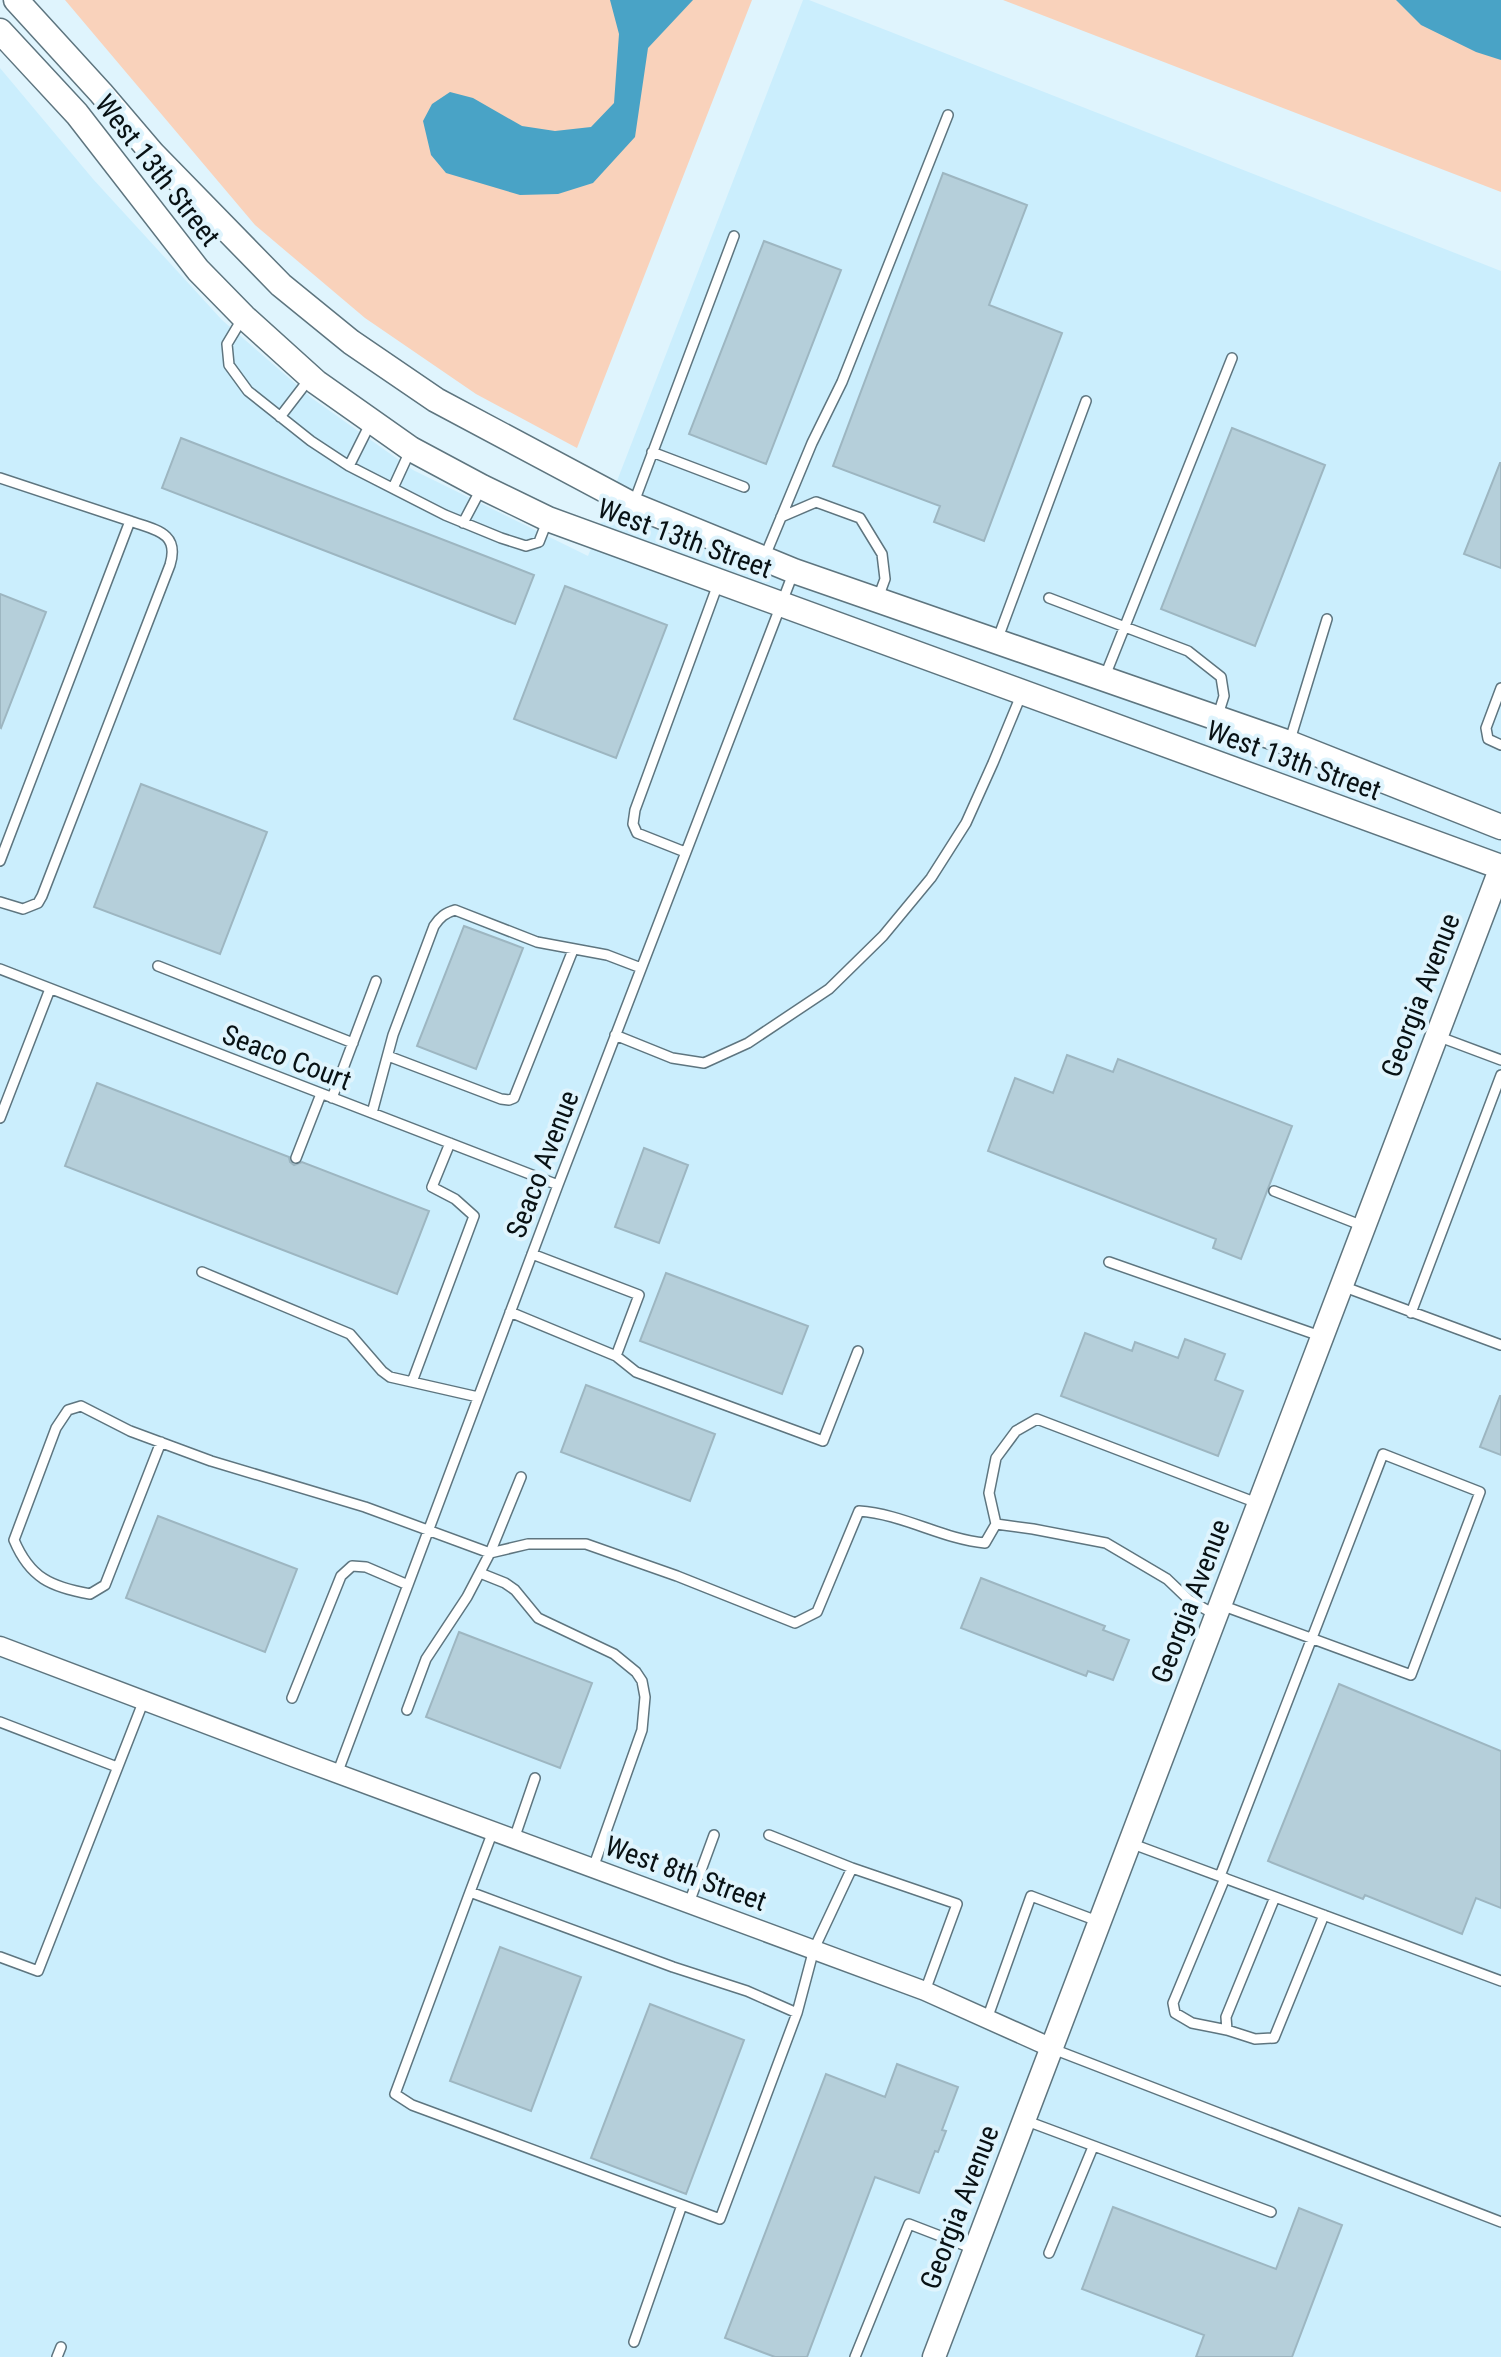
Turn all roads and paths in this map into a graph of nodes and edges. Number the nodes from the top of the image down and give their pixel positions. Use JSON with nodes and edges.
{"nodes":[{"id":1,"x":16,"y":0,"type":"edge"},
{"id":2,"x":1,"y":37,"type":"edge"},
{"id":3,"x":948,"y":115,"type":"dead end"},
{"id":4,"x":734,"y":236,"type":"dead end"},
{"id":5,"x":244,"y":317,"type":"junction"},
{"id":6,"x":1232,"y":358,"type":"dead end"},
{"id":7,"x":311,"y":377,"type":"junction"},
{"id":8,"x":1086,"y":401,"type":"dead end"},
{"id":9,"x":280,"y":417,"type":"junction"},
{"id":10,"x":371,"y":421,"type":"junction"},
{"id":11,"x":411,"y":449,"type":"junction"},
{"id":12,"x":652,"y":452,"type":"junction"},
{"id":13,"x":349,"y":466,"type":"junction"},
{"id":14,"x":0,"y":478,"type":"edge"},
{"id":15,"x":482,"y":487,"type":"junction"},
{"id":16,"x":744,"y":487,"type":"dead end"},
{"id":17,"x":393,"y":488,"type":"junction"},
{"id":18,"x":633,"y":505,"type":"junction"},
{"id":19,"x":781,"y":517,"type":"junction"},
{"id":20,"x":548,"y":519,"type":"junction"},
{"id":21,"x":130,"y":521,"type":"junction"},
{"id":22,"x":463,"y":523,"type":"junction"},
{"id":23,"x":763,"y":559,"type":"junction"},
{"id":24,"x":794,"y":571,"type":"junction"},
{"id":25,"x":719,"y":583,"type":"junction"},
{"id":26,"x":1049,"y":598,"type":"dead end"},
{"id":27,"x":877,"y":600,"type":"junction"},
{"id":28,"x":780,"y":605,"type":"junction"},
{"id":29,"x":1327,"y":619,"type":"dead end"},
{"id":30,"x":1125,"y":626,"type":"junction"},
{"id":31,"x":997,"y":642,"type":"junction"},
{"id":32,"x":1104,"y":679,"type":"junction"},
{"id":33,"x":1501,"y":688,"type":"edge"},
{"id":34,"x":1022,"y":693,"type":"junction"},
{"id":35,"x":1217,"y":718,"type":"junction"},
{"id":36,"x":1289,"y":743,"type":"junction"},
{"id":37,"x":1501,"y":745,"type":"edge"},
{"id":38,"x":1501,"y":827,"type":"edge"},
{"id":39,"x":685,"y":852,"type":"junction"},
{"id":40,"x":0,"y":861,"type":"edge"},
{"id":41,"x":1501,"y":867,"type":"edge"},
{"id":42,"x":0,"y":902,"type":"edge"},
{"id":43,"x":573,"y":950,"type":"junction"},
{"id":44,"x":158,"y":966,"type":"dead end"},
{"id":45,"x":641,"y":968,"type":"junction"},
{"id":46,"x":0,"y":969,"type":"edge"},
{"id":47,"x":376,"y":981,"type":"dead end"},
{"id":48,"x":50,"y":989,"type":"junction"},
{"id":49,"x":615,"y":1035,"type":"junction"},
{"id":50,"x":1437,"y":1036,"type":"junction"},
{"id":51,"x":353,"y":1043,"type":"junction"},
{"id":52,"x":388,"y":1056,"type":"junction"},
{"id":53,"x":1501,"y":1060,"type":"edge"},
{"id":54,"x":1501,"y":1075,"type":"edge"},
{"id":55,"x":321,"y":1094,"type":"junction"},
{"id":56,"x":332,"y":1098,"type":"junction"},
{"id":57,"x":372,"y":1113,"type":"junction"},
{"id":58,"x":0,"y":1118,"type":"edge"},
{"id":59,"x":450,"y":1143,"type":"junction"},
{"id":60,"x":296,"y":1158,"type":"dead end"},
{"id":61,"x":558,"y":1185,"type":"junction"},
{"id":62,"x":1274,"y":1191,"type":"dead end"},
{"id":63,"x":1363,"y":1226,"type":"junction"},
{"id":64,"x":532,"y":1254,"type":"junction"},
{"id":65,"x":1109,"y":1262,"type":"dead end"},
{"id":66,"x":202,"y":1272,"type":"dead end"},
{"id":67,"x":1342,"y":1286,"type":"junction"},
{"id":68,"x":510,"y":1312,"type":"junction"},
{"id":69,"x":1411,"y":1313,"type":"junction"},
{"id":70,"x":1324,"y":1337,"type":"junction"},
{"id":71,"x":1501,"y":1345,"type":"edge"},
{"id":72,"x":858,"y":1351,"type":"dead end"},
{"id":73,"x":616,"y":1356,"type":"junction"},
{"id":74,"x":412,"y":1382,"type":"junction"},
{"id":75,"x":478,"y":1397,"type":"junction"},
{"id":76,"x":161,"y":1442,"type":"junction"},
{"id":77,"x":521,"y":1477,"type":"dead end"},
{"id":78,"x":1260,"y":1504,"type":"junction"},
{"id":79,"x":996,"y":1524,"type":"junction"},
{"id":80,"x":429,"y":1529,"type":"junction"},
{"id":81,"x":490,"y":1553,"type":"junction"},
{"id":82,"x":480,"y":1573,"type":"junction"},
{"id":83,"x":408,"y":1585,"type":"junction"},
{"id":84,"x":1219,"y":1610,"type":"junction"},
{"id":85,"x":1311,"y":1638,"type":"junction"},
{"id":86,"x":0,"y":1646,"type":"edge"},
{"id":87,"x":292,"y":1698,"type":"dead end"},
{"id":88,"x":144,"y":1700,"type":"junction"},
{"id":89,"x":407,"y":1710,"type":"dead end"},
{"id":90,"x":0,"y":1722,"type":"edge"},
{"id":91,"x":117,"y":1767,"type":"junction"},
{"id":92,"x":337,"y":1774,"type":"junction"},
{"id":93,"x":535,"y":1778,"type":"dead end"},
{"id":94,"x":493,"y":1831,"type":"junction"},
{"id":95,"x":714,"y":1835,"type":"dead end"},
{"id":96,"x":769,"y":1835,"type":"dead end"},
{"id":97,"x":514,"y":1839,"type":"junction"},
{"id":98,"x":1130,"y":1843,"type":"junction"},
{"id":99,"x":593,"y":1868,"type":"junction"},
{"id":100,"x":852,"y":1868,"type":"junction"},
{"id":101,"x":1222,"y":1877,"type":"junction"},
{"id":102,"x":470,"y":1892,"type":"junction"},
{"id":103,"x":1275,"y":1897,"type":"junction"},
{"id":104,"x":689,"y":1903,"type":"junction"},
{"id":105,"x":1324,"y":1915,"type":"junction"},
{"id":106,"x":1100,"y":1922,"type":"junction"},
{"id":107,"x":814,"y":1949,"type":"junction"},
{"id":108,"x":0,"y":1957,"type":"edge"},
{"id":109,"x":1501,"y":1981,"type":"edge"},
{"id":110,"x":925,"y":1991,"type":"junction"},
{"id":111,"x":797,"y":2013,"type":"junction"},
{"id":112,"x":987,"y":2020,"type":"junction"},
{"id":113,"x":1227,"y":2030,"type":"junction"},
{"id":114,"x":1052,"y":2048,"type":"junction"},
{"id":115,"x":1024,"y":2120,"type":"junction"},
{"id":116,"x":1093,"y":2147,"type":"junction"},
{"id":117,"x":682,"y":2205,"type":"junction"},
{"id":118,"x":1271,"y":2212,"type":"dead end"},
{"id":119,"x":1501,"y":2222,"type":"edge"},
{"id":120,"x":975,"y":2250,"type":"junction"},
{"id":121,"x":1049,"y":2253,"type":"dead end"},
{"id":122,"x":634,"y":2342,"type":"dead end"},
{"id":123,"x":61,"y":2347,"type":"dead end"},
{"id":124,"x":57,"y":2357,"type":"edge"},
{"id":125,"x":855,"y":2357,"type":"edge"},
{"id":126,"x":934,"y":2357,"type":"edge"}],
"edges":[{"from":1,"to":18,"type":"main road","name":"West 13th Street"},
{"from":2,"to":5,"type":"main road","name":"West 13th Street"},
{"from":3,"to":19,"type":"lane"},
{"from":4,"to":12,"type":"lane"},
{"from":5,"to":7,"type":"main road","name":"West 13th Street"},
{"from":5,"to":9,"type":"lane"},
{"from":6,"to":30,"type":"lane"},
{"from":7,"to":9,"type":"lane"},
{"from":7,"to":10,"type":"main road","name":"West 13th Street"},
{"from":8,"to":31,"type":"lane"},
{"from":9,"to":13,"type":"lane"},
{"from":10,"to":11,"type":"main road","name":"West 13th Street"},
{"from":10,"to":13,"type":"lane"},
{"from":11,"to":15,"type":"main road","name":"West 13th Street"},
{"from":11,"to":17,"type":"lane"},
{"from":12,"to":16,"type":"lane"},
{"from":12,"to":18,"type":"lane"},
{"from":13,"to":17,"type":"lane"},
{"from":14,"to":21,"type":"lane"},
{"from":15,"to":20,"type":"main road","name":"West 13th Street"},
{"from":15,"to":22,"type":"lane"},
{"from":17,"to":22,"type":"lane"},
{"from":18,"to":23,"type":"main road","name":"West 13th Street"},
{"from":19,"to":23,"type":"lane"},
{"from":19,"to":27,"type":"lane"},
{"from":20,"to":22,"type":"lane"},
{"from":20,"to":25,"type":"main road","name":"West 13th Street"},
{"from":21,"to":40,"type":"lane"},
{"from":21,"to":42,"type":"lane"},
{"from":23,"to":24,"type":"main road","name":"West 13th Street"},
{"from":24,"to":27,"type":"main road","name":"West 13th Street"},
{"from":24,"to":28,"type":"lane","name":"Seaco Avenue"},
{"from":25,"to":28,"type":"main road","name":"West 13th Street"},
{"from":25,"to":39,"type":"lane"},
{"from":26,"to":30,"type":"lane"},
{"from":27,"to":31,"type":"main road","name":"West 13th Street"},
{"from":28,"to":34,"type":"main road","name":"West 13th Street"},
{"from":28,"to":39,"type":"lane","name":"Seaco Avenue"},
{"from":29,"to":36,"type":"lane"},
{"from":30,"to":32,"type":"lane"},
{"from":30,"to":35,"type":"lane"},
{"from":31,"to":32,"type":"main road","name":"West 13th Street"},
{"from":32,"to":35,"type":"main road","name":"West 13th Street"},
{"from":33,"to":37,"type":"lane"},
{"from":34,"to":41,"type":"main road","name":"West 13th Street"},
{"from":34,"to":49,"type":"lane"},
{"from":35,"to":36,"type":"main road","name":"West 13th Street"},
{"from":36,"to":38,"type":"main road","name":"West 13th Street"},
{"from":39,"to":45,"type":"lane","name":"Seaco Avenue"},
{"from":41,"to":50,"type":"street","name":"Georgia Avenue"},
{"from":43,"to":45,"type":"lane"},
{"from":43,"to":52,"type":"lane"},
{"from":43,"to":52,"type":"lane"},
{"from":44,"to":51,"type":"lane"},
{"from":45,"to":49,"type":"lane","name":"Seaco Avenue"},
{"from":46,"to":48,"type":"lane","name":"Seaco Court"},
{"from":47,"to":51,"type":"lane"},
{"from":48,"to":55,"type":"lane","name":"Seaco Court"},
{"from":48,"to":58,"type":"lane"},
{"from":49,"to":61,"type":"lane","name":"Seaco Avenue"},
{"from":50,"to":53,"type":"lane"},
{"from":50,"to":63,"type":"street","name":"Georgia Avenue"},
{"from":51,"to":56,"type":"lane"},
{"from":52,"to":57,"type":"lane"},
{"from":54,"to":69,"type":"lane"},
{"from":55,"to":56,"type":"lane","name":"Seaco Court"},
{"from":55,"to":60,"type":"lane"},
{"from":56,"to":57,"type":"lane","name":"Seaco Court"},
{"from":57,"to":59,"type":"lane","name":"Seaco Court"},
{"from":59,"to":61,"type":"lane","name":"Seaco Court"},
{"from":59,"to":74,"type":"lane"},
{"from":61,"to":64,"type":"lane","name":"Seaco Avenue"},
{"from":62,"to":63,"type":"lane"},
{"from":63,"to":67,"type":"street","name":"Georgia Avenue"},
{"from":64,"to":68,"type":"lane","name":"Seaco Avenue"},
{"from":64,"to":73,"type":"lane"},
{"from":65,"to":70,"type":"lane"},
{"from":66,"to":74,"type":"lane"},
{"from":67,"to":69,"type":"lane"},
{"from":67,"to":70,"type":"street","name":"Georgia Avenue"},
{"from":68,"to":73,"type":"lane"},
{"from":68,"to":75,"type":"lane","name":"Seaco Avenue"},
{"from":69,"to":71,"type":"lane"},
{"from":70,"to":78,"type":"street","name":"Georgia Avenue"},
{"from":72,"to":73,"type":"lane"},
{"from":74,"to":75,"type":"lane"},
{"from":75,"to":80,"type":"lane","name":"Seaco Avenue"},
{"from":76,"to":76,"type":"lane"},
{"from":76,"to":80,"type":"lane"},
{"from":77,"to":81,"type":"lane"},
{"from":78,"to":79,"type":"lane"},
{"from":78,"to":84,"type":"street","name":"Georgia Avenue"},
{"from":79,"to":81,"type":"lane"},
{"from":79,"to":84,"type":"lane"},
{"from":80,"to":81,"type":"lane"},
{"from":80,"to":83,"type":"lane","name":"Seaco Avenue"},
{"from":81,"to":82,"type":"lane"},
{"from":82,"to":89,"type":"lane"},
{"from":82,"to":99,"type":"lane"},
{"from":83,"to":87,"type":"lane"},
{"from":83,"to":92,"type":"lane","name":"Seaco Avenue"},
{"from":84,"to":85,"type":"lane"},
{"from":84,"to":98,"type":"street","name":"Georgia Avenue"},
{"from":85,"to":85,"type":"lane"},
{"from":85,"to":101,"type":"lane"},
{"from":86,"to":88,"type":"street","name":"West 8th Street"},
{"from":88,"to":91,"type":"lane"},
{"from":88,"to":92,"type":"street","name":"West 8th Street"},
{"from":90,"to":91,"type":"lane"},
{"from":91,"to":108,"type":"lane"},
{"from":92,"to":94,"type":"street","name":"West 8th Street"},
{"from":93,"to":97,"type":"lane"},
{"from":94,"to":97,"type":"street","name":"West 8th Street"},
{"from":94,"to":102,"type":"lane"},
{"from":95,"to":104,"type":"lane"},
{"from":96,"to":100,"type":"lane"},
{"from":97,"to":99,"type":"street","name":"West 8th Street"},
{"from":98,"to":101,"type":"lane"},
{"from":98,"to":106,"type":"street","name":"Georgia Avenue"},
{"from":99,"to":104,"type":"street","name":"West 8th Street"},
{"from":100,"to":107,"type":"lane"},
{"from":100,"to":110,"type":"lane"},
{"from":101,"to":103,"type":"lane"},
{"from":101,"to":113,"type":"lane"},
{"from":102,"to":111,"type":"lane"},
{"from":102,"to":117,"type":"lane"},
{"from":103,"to":105,"type":"lane"},
{"from":103,"to":113,"type":"lane"},
{"from":104,"to":107,"type":"street","name":"West 8th Street"},
{"from":105,"to":109,"type":"lane"},
{"from":105,"to":113,"type":"lane"},
{"from":106,"to":112,"type":"lane"},
{"from":106,"to":114,"type":"street","name":"Georgia Avenue"},
{"from":107,"to":110,"type":"street","name":"West 8th Street"},
{"from":107,"to":111,"type":"lane"},
{"from":110,"to":112,"type":"street","name":"West 8th Street"},
{"from":111,"to":117,"type":"lane"},
{"from":112,"to":114,"type":"street","name":"West 8th Street"},
{"from":114,"to":115,"type":"street","name":"Georgia Avenue"},
{"from":114,"to":119,"type":"lane"},
{"from":115,"to":116,"type":"lane"},
{"from":115,"to":120,"type":"street","name":"Georgia Avenue"},
{"from":116,"to":118,"type":"lane"},
{"from":116,"to":121,"type":"lane"},
{"from":117,"to":122,"type":"lane"},
{"from":120,"to":125,"type":"lane"},
{"from":120,"to":126,"type":"street","name":"Georgia Avenue"},
{"from":123,"to":124,"type":"lane"}]}
